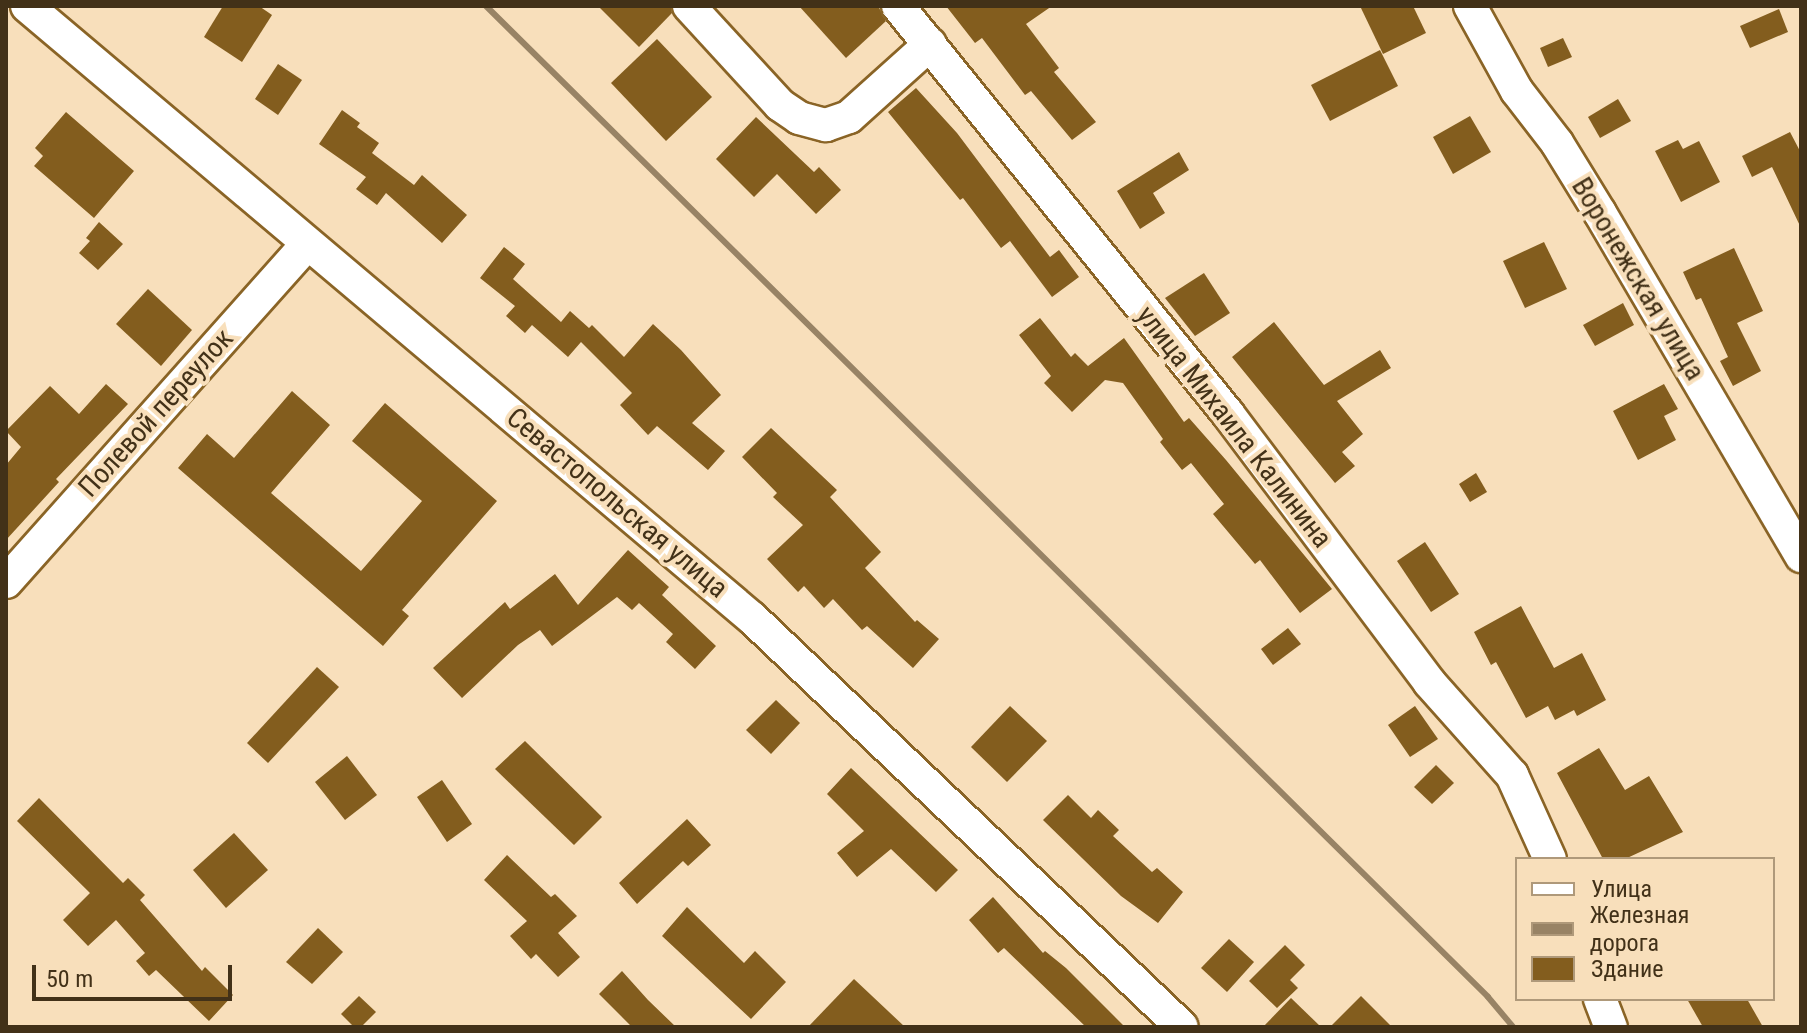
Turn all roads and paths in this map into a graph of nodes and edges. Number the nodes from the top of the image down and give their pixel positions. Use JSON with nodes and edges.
{"nodes":[{"id":1,"x":27,"y":6,"type":"edge"},
{"id":2,"x":689,"y":6,"type":"edge"},
{"id":3,"x":898,"y":6,"type":"edge"},
{"id":4,"x":1470,"y":6,"type":"edge"},
{"id":5,"x":930,"y":44,"type":"junction"},
{"id":6,"x":306,"y":245,"type":"junction"},
{"id":7,"x":1801,"y":556,"type":"edge"},
{"id":8,"x":6,"y":582,"type":"edge"},
{"id":9,"x":1549,"y":857,"type":"edge"},
{"id":10,"x":1601,"y":1001,"type":"edge"},
{"id":11,"x":1182,"y":1027,"type":"edge"},
{"id":12,"x":1611,"y":1027,"type":"edge"}],
"edges":[{"from":1,"to":6,"type":"street","name":"Севастопольская улица"},
{"from":2,"to":5,"type":"street"},
{"from":3,"to":5,"type":"street","name":"улица Михаила Калинина"},
{"from":4,"to":7,"type":"street","name":"Воронежская улица"},
{"from":5,"to":9,"type":"street","name":"улица Михаила Калинина"},
{"from":6,"to":8,"type":"street","name":"Полевой переулок"},
{"from":6,"to":11,"type":"street","name":"Севастопольская улица"},
{"from":10,"to":12,"type":"street"}]}
